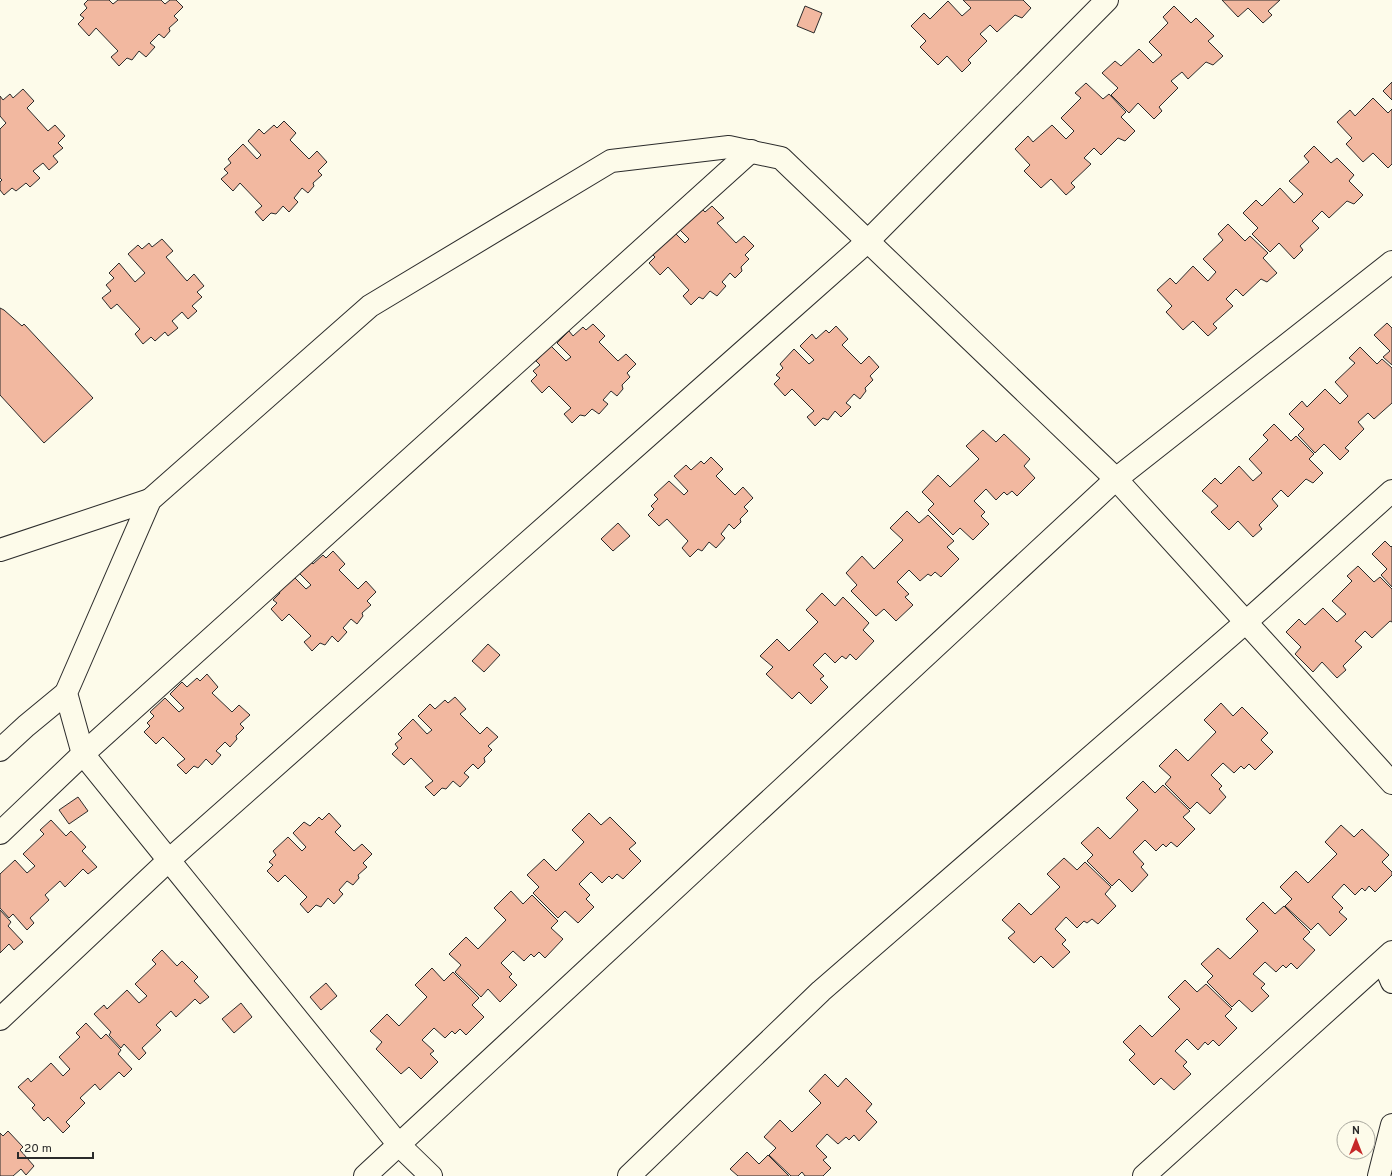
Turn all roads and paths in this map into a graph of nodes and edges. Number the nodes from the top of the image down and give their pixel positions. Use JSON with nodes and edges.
{"nodes":[{"id":1,"x":1107,"y":0,"type":"edge"},
{"id":2,"x":751,"y":151,"type":"junction"},
{"id":3,"x":868,"y":241,"type":"junction"},
{"id":4,"x":1392,"y":262,"type":"edge"},
{"id":5,"x":1116,"y":478,"type":"junction"},
{"id":6,"x":1392,"y":491,"type":"edge"},
{"id":7,"x":150,"y":500,"type":"junction"},
{"id":8,"x":0,"y":550,"type":"edge"},
{"id":9,"x":1246,"y":622,"type":"junction"},
{"id":10,"x":66,"y":693,"type":"junction"},
{"id":11,"x":0,"y":750,"type":"edge"},
{"id":12,"x":83,"y":754,"type":"junction"},
{"id":13,"x":1392,"y":784,"type":"edge"},
{"id":14,"x":0,"y":833,"type":"edge"},
{"id":15,"x":169,"y":860,"type":"junction"},
{"id":16,"x":1387,"y":957,"type":"edge"},
{"id":17,"x":1392,"y":982,"type":"edge"},
{"id":18,"x":0,"y":1019,"type":"edge"},
{"id":19,"x":1392,"y":1124,"type":"edge"},
{"id":20,"x":399,"y":1145,"type":"junction"},
{"id":21,"x":366,"y":1176,"type":"edge"},
{"id":22,"x":431,"y":1176,"type":"edge"},
{"id":23,"x":629,"y":1176,"type":"edge"},
{"id":24,"x":1144,"y":1176,"type":"edge"},
{"id":25,"x":1379,"y":1176,"type":"edge"}],
"edges":[{"from":1,"to":3,"type":"street"},
{"from":2,"to":3,"type":"street"},
{"from":2,"to":7,"type":"street"},
{"from":2,"to":12,"type":"street"},
{"from":3,"to":5,"type":"street"},
{"from":3,"to":15,"type":"street"},
{"from":4,"to":5,"type":"street"},
{"from":5,"to":9,"type":"street"},
{"from":5,"to":20,"type":"street"},
{"from":6,"to":9,"type":"street"},
{"from":7,"to":8,"type":"street"},
{"from":7,"to":10,"type":"street"},
{"from":9,"to":13,"type":"street"},
{"from":9,"to":23,"type":"street"},
{"from":10,"to":11,"type":"street"},
{"from":10,"to":12,"type":"street"},
{"from":12,"to":14,"type":"street"},
{"from":12,"to":15,"type":"street"},
{"from":15,"to":18,"type":"street"},
{"from":15,"to":20,"type":"street"},
{"from":16,"to":17,"type":"street"},
{"from":16,"to":24,"type":"street"},
{"from":19,"to":25,"type":"street"},
{"from":20,"to":21,"type":"street"},
{"from":20,"to":22,"type":"street"}]}
